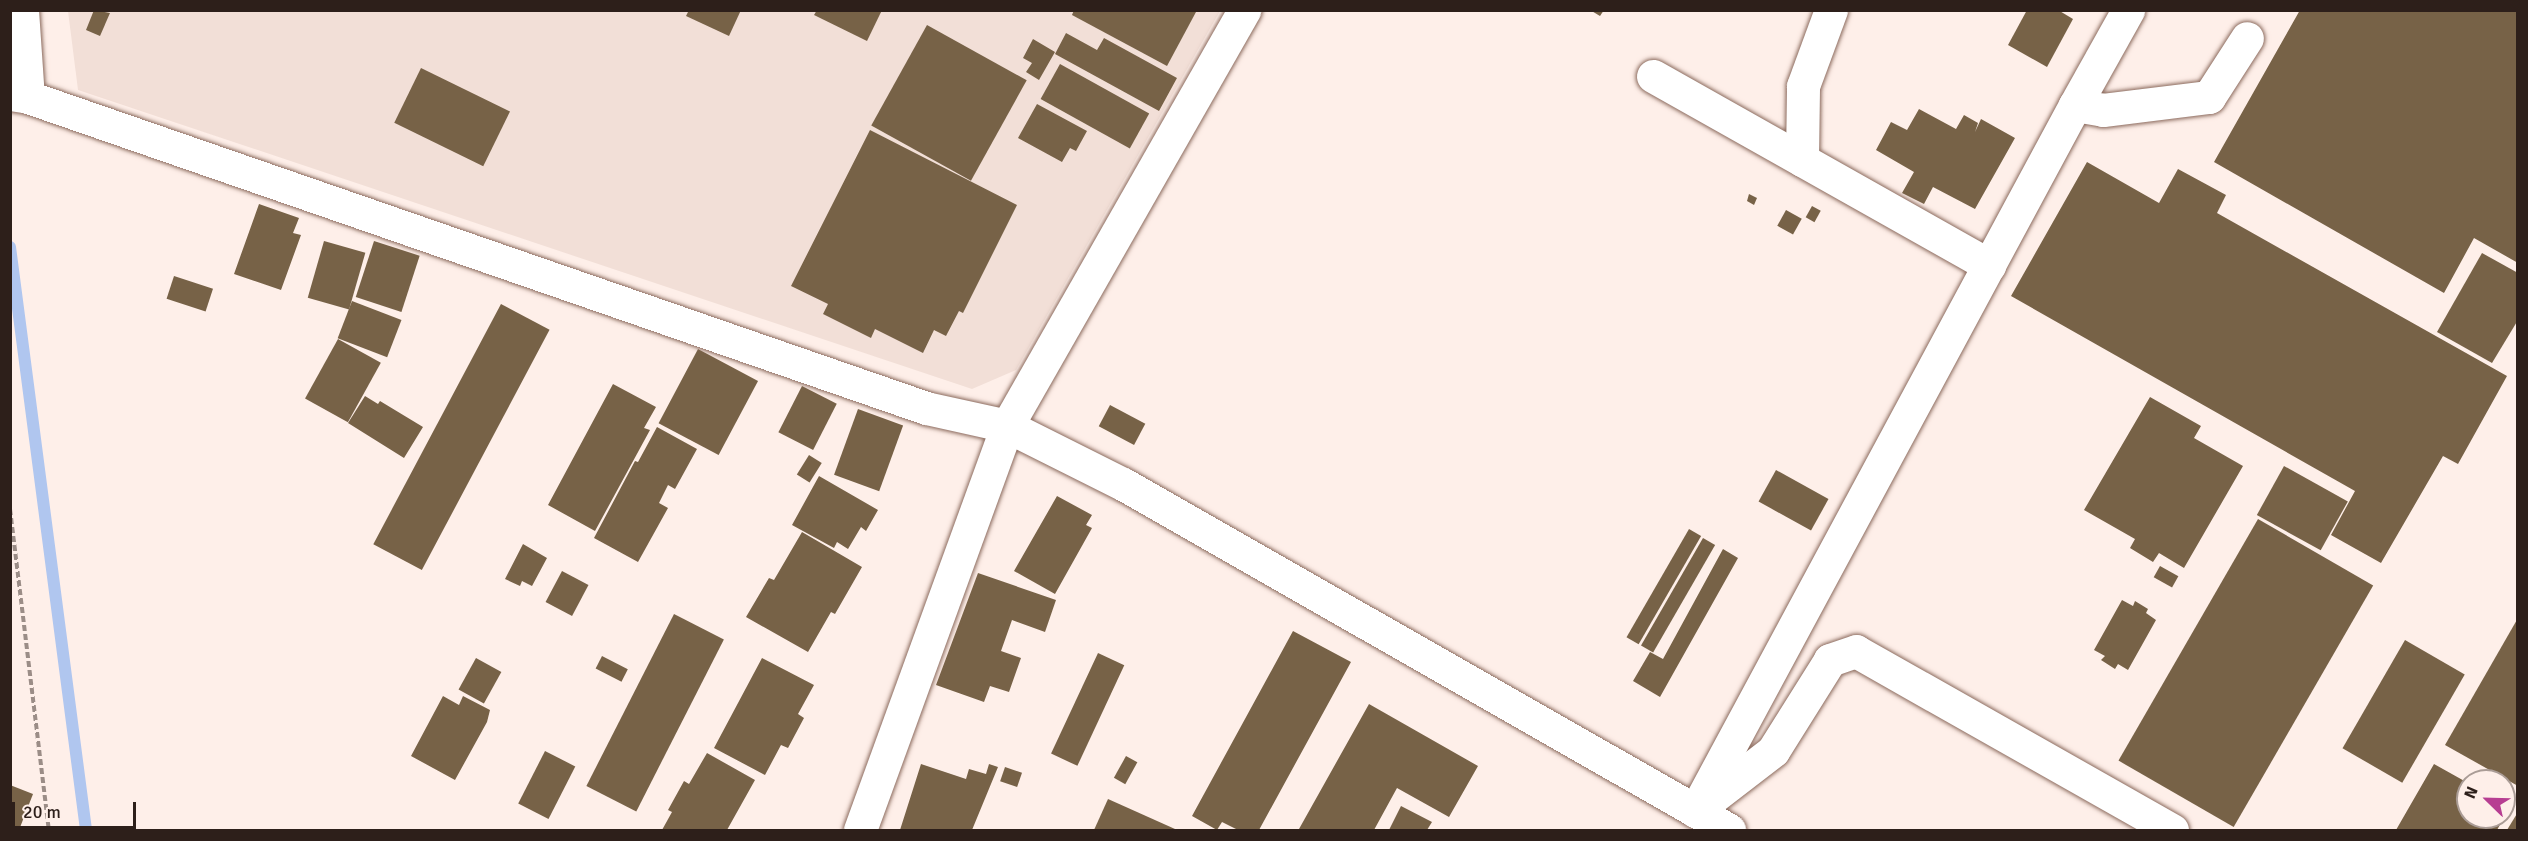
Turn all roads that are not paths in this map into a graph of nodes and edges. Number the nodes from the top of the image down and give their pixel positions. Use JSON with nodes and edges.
{"nodes":[{"id":1,"x":22,"y":10,"type":"edge"},
{"id":2,"x":1244,"y":10,"type":"edge"},
{"id":3,"x":1831,"y":10,"type":"edge"},
{"id":4,"x":2128,"y":10,"type":"edge"},
{"id":5,"x":2247,"y":38,"type":"dead end"},
{"id":6,"x":1653,"y":76,"type":"dead end"},
{"id":7,"x":19,"y":95,"type":"edge"},
{"id":8,"x":2075,"y":105,"type":"junction"},
{"id":9,"x":1802,"y":160,"type":"junction"},
{"id":10,"x":1989,"y":265,"type":"junction"},
{"id":11,"x":1007,"y":426,"type":"junction"},
{"id":12,"x":1695,"y":811,"type":"junction"},
{"id":13,"x":860,"y":831,"type":"edge"},
{"id":14,"x":1729,"y":831,"type":"edge"},
{"id":15,"x":2172,"y":831,"type":"edge"}],
"edges":[{"from":1,"to":7,"type":"street"},
{"from":2,"to":11,"type":"street"},
{"from":3,"to":9,"type":"street"},
{"from":4,"to":8,"type":"street"},
{"from":5,"to":8,"type":"street"},
{"from":6,"to":9,"type":"street"},
{"from":7,"to":11,"type":"street"},
{"from":8,"to":10,"type":"street"},
{"from":9,"to":10,"type":"street"},
{"from":10,"to":12,"type":"street"},
{"from":11,"to":12,"type":"street"},
{"from":11,"to":13,"type":"street"},
{"from":12,"to":14,"type":"street"},
{"from":12,"to":15,"type":"street"}]}
